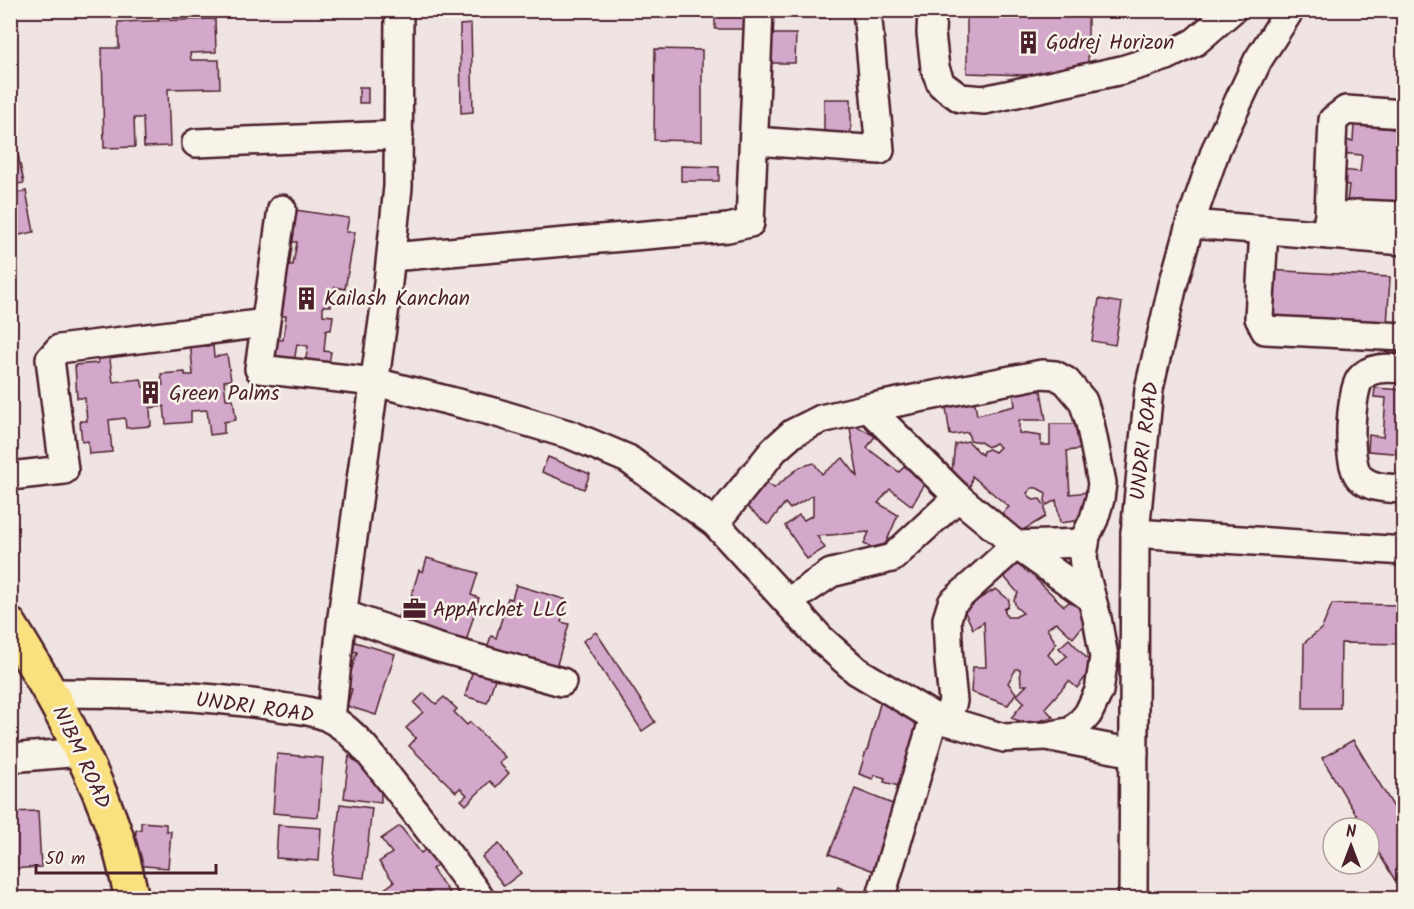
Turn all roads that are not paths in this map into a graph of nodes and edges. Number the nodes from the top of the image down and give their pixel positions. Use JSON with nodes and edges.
{"nodes":[{"id":1,"x":399,"y":10,"type":"edge"},
{"id":2,"x":759,"y":10,"type":"edge"},
{"id":3,"x":867,"y":10,"type":"edge"},
{"id":4,"x":932,"y":10,"type":"edge"},
{"id":5,"x":1232,"y":10,"type":"edge"},
{"id":6,"x":1290,"y":10,"type":"edge"},
{"id":7,"x":1404,"y":114,"type":"edge"},
{"id":8,"x":399,"y":135,"type":"junction"},
{"id":9,"x":754,"y":141,"type":"junction"},
{"id":10,"x":196,"y":143,"type":"dead end"},
{"id":11,"x":282,"y":209,"type":"dead end"},
{"id":12,"x":1404,"y":216,"type":"edge"},
{"id":13,"x":1190,"y":224,"type":"junction"},
{"id":14,"x":1328,"y":228,"type":"junction"},
{"id":15,"x":1264,"y":230,"type":"junction"},
{"id":16,"x":1404,"y":241,"type":"edge"},
{"id":17,"x":391,"y":257,"type":"junction"},
{"id":18,"x":265,"y":323,"type":"junction"},
{"id":19,"x":1404,"y":337,"type":"edge"},
{"id":20,"x":1404,"y":369,"type":"edge"},
{"id":21,"x":375,"y":382,"type":"junction"},
{"id":22,"x":868,"y":408,"type":"junction"},
{"id":23,"x":10,"y":476,"type":"edge"},
{"id":24,"x":1404,"y":489,"type":"edge"},
{"id":25,"x":958,"y":497,"type":"junction"},
{"id":26,"x":715,"y":523,"type":"junction"},
{"id":27,"x":1135,"y":533,"type":"junction"},
{"id":28,"x":1085,"y":543,"type":"junction"},
{"id":29,"x":1016,"y":545,"type":"junction"},
{"id":30,"x":1404,"y":551,"type":"edge"},
{"id":31,"x":1091,"y":598,"type":"junction"},
{"id":32,"x":788,"y":602,"type":"junction"},
{"id":33,"x":343,"y":614,"type":"junction"},
{"id":34,"x":10,"y":625,"type":"edge"},
{"id":35,"x":562,"y":682,"type":"dead end"},
{"id":36,"x":52,"y":693,"type":"junction"},
{"id":37,"x":331,"y":719,"type":"junction"},
{"id":38,"x":940,"y":719,"type":"junction"},
{"id":39,"x":1047,"y":736,"type":"junction"},
{"id":40,"x":82,"y":752,"type":"junction"},
{"id":41,"x":1134,"y":753,"type":"junction"},
{"id":42,"x":10,"y":758,"type":"edge"},
{"id":43,"x":881,"y":896,"type":"dead end"},
{"id":44,"x":132,"y":898,"type":"edge"},
{"id":45,"x":480,"y":898,"type":"edge"},
{"id":46,"x":1133,"y":898,"type":"edge"}],
"edges":[{"from":1,"to":8,"type":"street"},
{"from":2,"to":9,"type":"street"},
{"from":3,"to":9,"type":"street"},
{"from":4,"to":5,"type":"street"},
{"from":6,"to":13,"type":"street","name":"UNDRI ROAD"},
{"from":7,"to":14,"type":"street"},
{"from":8,"to":10,"type":"street"},
{"from":8,"to":17,"type":"street"},
{"from":9,"to":17,"type":"street"},
{"from":11,"to":18,"type":"street"},
{"from":12,"to":14,"type":"street"},
{"from":13,"to":15,"type":"street"},
{"from":13,"to":27,"type":"street","name":"UNDRI ROAD"},
{"from":14,"to":15,"type":"street"},
{"from":14,"to":16,"type":"street"},
{"from":15,"to":19,"type":"street"},
{"from":17,"to":21,"type":"street"},
{"from":18,"to":21,"type":"street"},
{"from":18,"to":23,"type":"street"},
{"from":20,"to":24,"type":"street"},
{"from":21,"to":26,"type":"street"},
{"from":21,"to":33,"type":"street"},
{"from":22,"to":25,"type":"street"},
{"from":22,"to":26,"type":"street"},
{"from":22,"to":28,"type":"street"},
{"from":25,"to":29,"type":"street"},
{"from":25,"to":32,"type":"street"},
{"from":26,"to":32,"type":"street"},
{"from":27,"to":30,"type":"street"},
{"from":27,"to":41,"type":"street","name":"UNDRI ROAD"},
{"from":28,"to":29,"type":"street"},
{"from":28,"to":31,"type":"street"},
{"from":29,"to":31,"type":"street"},
{"from":29,"to":38,"type":"street"},
{"from":31,"to":39,"type":"street"},
{"from":32,"to":38,"type":"street"},
{"from":33,"to":35,"type":"street"},
{"from":33,"to":37,"type":"street"},
{"from":34,"to":36,"type":"main road","name":"NIBM ROAD"},
{"from":36,"to":37,"type":"street","name":"UNDRI ROAD"},
{"from":36,"to":40,"type":"main road","name":"NIBM ROAD"},
{"from":37,"to":45,"type":"street","name":"UNDRI ROAD"},
{"from":38,"to":39,"type":"street"},
{"from":38,"to":43,"type":"street"},
{"from":39,"to":41,"type":"street"},
{"from":40,"to":42,"type":"street"},
{"from":40,"to":44,"type":"main road","name":"NIBM ROAD"},
{"from":41,"to":46,"type":"street","name":"UNDRI ROAD"}]}
